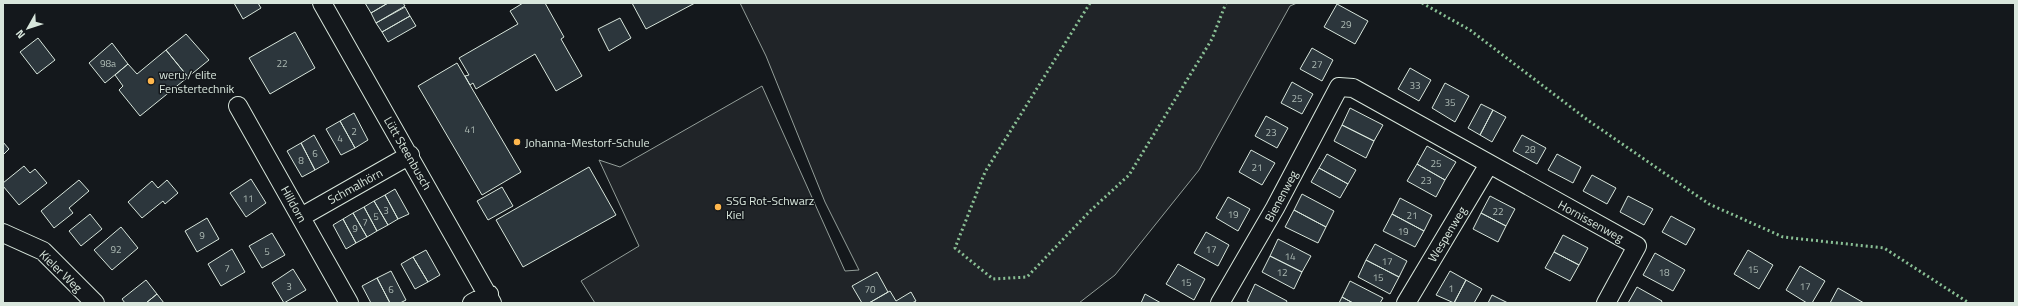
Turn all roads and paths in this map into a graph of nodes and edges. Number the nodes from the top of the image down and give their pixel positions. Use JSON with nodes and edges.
{"nodes":[{"id":1,"x":322,"y":3,"type":"edge"},
{"id":2,"x":238,"y":106,"type":"dead end"},
{"id":3,"x":410,"y":156,"type":"junction"},
{"id":4,"x":1489,"y":164,"type":"junction"},
{"id":5,"x":301,"y":217,"type":"junction"},
{"id":6,"x":3,"y":233,"type":"edge"},
{"id":7,"x":491,"y":298,"type":"edge"},
{"id":8,"x":1408,"y":302,"type":"edge"},
{"id":9,"x":94,"y":303,"type":"edge"},
{"id":10,"x":349,"y":303,"type":"edge"},
{"id":11,"x":472,"y":303,"type":"edge"},
{"id":12,"x":1220,"y":303,"type":"edge"},
{"id":13,"x":1606,"y":303,"type":"edge"}],
"edges":[{"from":1,"to":3,"type":"street","name":"Lütt Steenbusch"},
{"from":2,"to":5,"type":"street","name":"Hilldorn"},
{"from":3,"to":5,"type":"street","name":"Schmalhörn"},
{"from":3,"to":7,"type":"street","name":"Lütt Steenbusch"},
{"from":4,"to":8,"type":"street","name":"Wespenweg"},
{"from":4,"to":12,"type":"street","name":"Bienenweg"},
{"from":4,"to":13,"type":"street","name":"Hornissenweg"},
{"from":5,"to":10,"type":"street","name":"Hilldorn"},
{"from":6,"to":9,"type":"street","name":"Kieler Weg"},
{"from":7,"to":11,"type":"street"}]}
